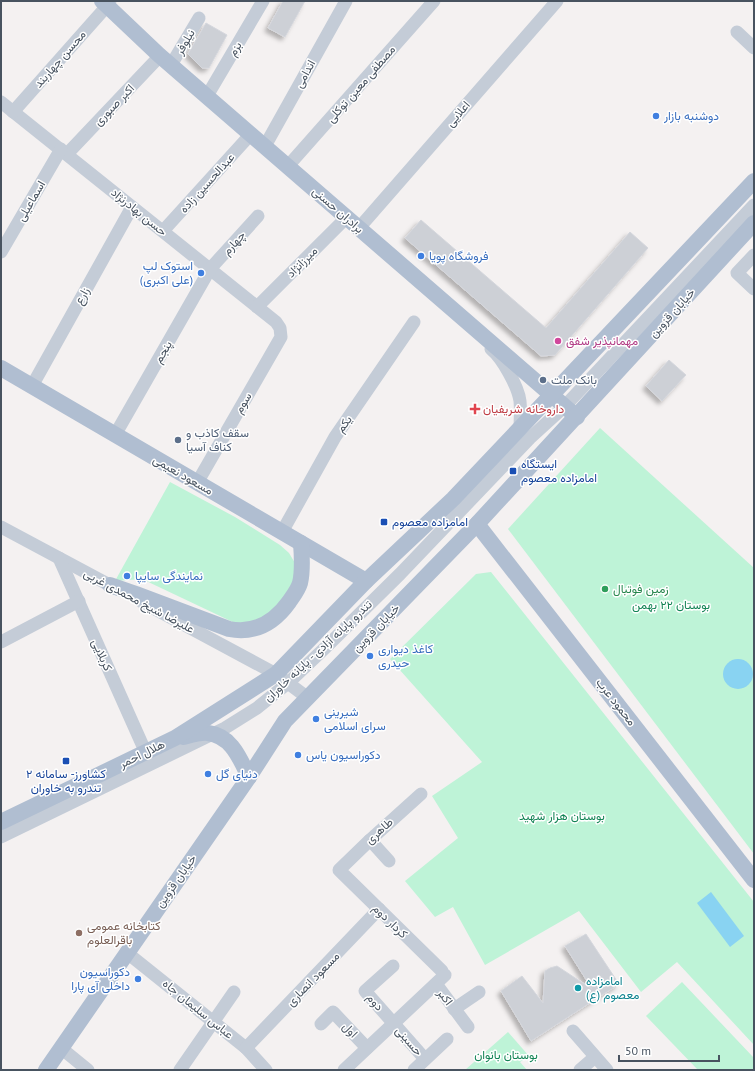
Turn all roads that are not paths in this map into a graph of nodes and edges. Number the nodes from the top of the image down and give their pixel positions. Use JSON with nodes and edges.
{"nodes":[{"id":1,"x":263,"y":1,"type":"edge"},
{"id":2,"x":346,"y":1,"type":"edge"},
{"id":3,"x":434,"y":1,"type":"edge"},
{"id":4,"x":557,"y":1,"type":"edge"},
{"id":5,"x":103,"y":4,"type":"edge"},
{"id":6,"x":199,"y":18,"type":"dead end"},
{"id":7,"x":737,"y":32,"type":"dead end"},
{"id":8,"x":754,"y":48,"type":"edge"},
{"id":9,"x":163,"y":59,"type":"junction"},
{"id":10,"x":207,"y":96,"type":"junction"},
{"id":11,"x":1,"y":102,"type":"edge"},
{"id":12,"x":13,"y":112,"type":"junction"},
{"id":13,"x":250,"y":136,"type":"junction"},
{"id":14,"x":265,"y":146,"type":"junction"},
{"id":15,"x":64,"y":151,"type":"junction"},
{"id":16,"x":288,"y":166,"type":"junction"},
{"id":17,"x":754,"y":181,"type":"edge"},
{"id":18,"x":754,"y":205,"type":"edge"},
{"id":19,"x":132,"y":206,"type":"junction"},
{"id":20,"x":258,"y":216,"type":"dead end"},
{"id":21,"x":345,"y":218,"type":"junction"},
{"id":22,"x":754,"y":223,"type":"edge"},
{"id":23,"x":359,"y":228,"type":"junction"},
{"id":24,"x":162,"y":231,"type":"junction"},
{"id":25,"x":1,"y":252,"type":"edge"},
{"id":26,"x":754,"y":255,"type":"edge"},
{"id":27,"x":210,"y":269,"type":"junction"},
{"id":28,"x":754,"y":289,"type":"edge"},
{"id":29,"x":257,"y":307,"type":"junction"},
{"id":30,"x":276,"y":322,"type":"joint"},
{"id":31,"x":414,"y":322,"type":"dead end"},
{"id":32,"x":1,"y":368,"type":"edge"},
{"id":33,"x":32,"y":386,"type":"junction"},
{"id":34,"x":552,"y":395,"type":"junction"},
{"id":35,"x":571,"y":412,"type":"junction"},
{"id":36,"x":520,"y":429,"type":"junction"},
{"id":37,"x":116,"y":435,"type":"junction"},
{"id":38,"x":197,"y":482,"type":"junction"},
{"id":39,"x":477,"y":524,"type":"junction"},
{"id":40,"x":1,"y":527,"type":"edge"},
{"id":41,"x":282,"y":532,"type":"junction"},
{"id":42,"x":301,"y":543,"type":"junction"},
{"id":43,"x":59,"y":558,"type":"junction"},
{"id":44,"x":366,"y":581,"type":"junction"},
{"id":45,"x":110,"y":585,"type":"junction"},
{"id":46,"x":78,"y":602,"type":"junction"},
{"id":47,"x":1,"y":642,"type":"edge"},
{"id":48,"x":282,"y":678,"type":"junction"},
{"id":49,"x":308,"y":698,"type":"junction"},
{"id":50,"x":213,"y":734,"type":"junction"},
{"id":51,"x":175,"y":738,"type":"junction"},
{"id":52,"x":146,"y":753,"type":"junction"},
{"id":53,"x":249,"y":777,"type":"junction"},
{"id":54,"x":421,"y":794,"type":"dead end"},
{"id":55,"x":1,"y":822,"type":"edge"},
{"id":56,"x":1,"y":837,"type":"edge"},
{"id":57,"x":370,"y":840,"type":"junction"},
{"id":58,"x":390,"y":860,"type":"dead end"},
{"id":59,"x":339,"y":870,"type":"joint"},
{"id":60,"x":754,"y":880,"type":"edge"},
{"id":61,"x":379,"y":910,"type":"junction"},
{"id":62,"x":126,"y":952,"type":"junction"},
{"id":63,"x":393,"y":966,"type":"dead end"},
{"id":64,"x":436,"y":984,"type":"junction"},
{"id":65,"x":234,"y":992,"type":"dead end"},
{"id":66,"x":479,"y":992,"type":"dead end"},
{"id":67,"x":454,"y":1009,"type":"junction"},
{"id":68,"x":213,"y":1022,"type":"junction"},
{"id":69,"x":394,"y":1023,"type":"junction"},
{"id":70,"x":321,"y":1024,"type":"dead end"},
{"id":71,"x":468,"y":1027,"type":"dead end"},
{"id":72,"x":573,"y":1031,"type":"dead end"},
{"id":73,"x":447,"y":1039,"type":"dead end"},
{"id":74,"x":61,"y":1048,"type":"junction"},
{"id":75,"x":246,"y":1048,"type":"junction"},
{"id":76,"x":367,"y":1048,"type":"junction"},
{"id":77,"x":595,"y":1056,"type":"junction"},
{"id":78,"x":425,"y":1059,"type":"junction"},
{"id":79,"x":350,"y":1068,"type":"edge"},
{"id":80,"x":46,"y":1070,"type":"edge"},
{"id":81,"x":88,"y":1070,"type":"edge"},
{"id":82,"x":180,"y":1070,"type":"edge"},
{"id":83,"x":266,"y":1070,"type":"edge"},
{"id":84,"x":414,"y":1070,"type":"edge"},
{"id":85,"x":580,"y":1070,"type":"edge"},
{"id":86,"x":607,"y":1070,"type":"edge"}],
"edges":[{"from":1,"to":10,"type":"street","name":"بزم"},
{"from":2,"to":14,"type":"street","name":"اندامی"},
{"from":3,"to":16,"type":"street","name":"مصطفی معین توکلی"},
{"from":4,"to":23,"type":"street","name":"اعلایی"},
{"from":5,"to":9,"type":"main road","name":"برادران حسنی"},
{"from":5,"to":12,"type":"street","name":"محسن چهاربند"},
{"from":6,"to":9,"type":"street","name":"نیلوفر"},
{"from":7,"to":8,"type":"street"},
{"from":9,"to":10,"type":"main road","name":"برادران حسنی"},
{"from":9,"to":13,"type":"street"},
{"from":9,"to":15,"type":"street","name":"اکبر صبوری"},
{"from":10,"to":13,"type":"main road","name":"برادران حسنی"},
{"from":11,"to":12,"type":"street","name":"حسن بهادرنژاد"},
{"from":12,"to":15,"type":"street","name":"حسن بهادرنژاد"},
{"from":13,"to":14,"type":"main road","name":"برادران حسنی"},
{"from":13,"to":21,"type":"street"},
{"from":13,"to":24,"type":"street","name":"عبدالحسین زاده"},
{"from":14,"to":16,"type":"main road","name":"برادران حسنی"},
{"from":15,"to":19,"type":"street","name":"حسن بهادرنژاد"},
{"from":15,"to":25,"type":"street","name":"اسماعیلی"},
{"from":16,"to":21,"type":"main road","name":"برادران حسنی"},
{"from":17,"to":34,"type":"main road"},
{"from":18,"to":35,"type":"street","name":"تندرو پایانه آزادی - پایانه خاوران"},
{"from":19,"to":24,"type":"street","name":"حسن بهادرنژاد"},
{"from":19,"to":33,"type":"street","name":"زارع"},
{"from":20,"to":27,"type":"street","name":"چهارم"},
{"from":21,"to":23,"type":"main road","name":"برادران حسنی"},
{"from":21,"to":29,"type":"street","name":"ميرزانژاد"},
{"from":21,"to":36,"type":"street"},
{"from":22,"to":35,"type":"main road","name":"خیابان قزوین"},
{"from":23,"to":34,"type":"main road","name":"برادران حسنی"},
{"from":24,"to":27,"type":"street","name":"حسن بهادرنژاد"},
{"from":26,"to":28,"type":"street"},
{"from":27,"to":29,"type":"street","name":"حسن بهادرنژاد"},
{"from":27,"to":37,"type":"street","name":"پنجم"},
{"from":29,"to":30,"type":"street","name":"حسن بهادرنژاد"},
{"from":30,"to":38,"type":"street","name":"سوم"},
{"from":31,"to":41,"type":"street","name":"یکم"},
{"from":32,"to":33,"type":"main road","name":"مسعود نعیمی"},
{"from":33,"to":37,"type":"main road","name":"مسعود نعیمی"},
{"from":34,"to":35,"type":"main road","name":"برادران حسنی"},
{"from":34,"to":36,"type":"main road"},
{"from":35,"to":39,"type":"main road","name":"خیابان قزوین"},
{"from":35,"to":48,"type":"street","name":"تندرو پایانه آزادی - پایانه خاوران"},
{"from":36,"to":44,"type":"main road"},
{"from":37,"to":38,"type":"main road","name":"مسعود نعیمی"},
{"from":38,"to":41,"type":"main road","name":"مسعود نعیمی"},
{"from":39,"to":49,"type":"main road","name":"خیابان قزوین"},
{"from":39,"to":60,"type":"main road","name":"محمود عرب"},
{"from":40,"to":43,"type":"street","name":"علیرضا شیخ محمدی غربی"},
{"from":41,"to":42,"type":"main road","name":"مسعود نعیمی"},
{"from":42,"to":44,"type":"main road","name":"مسعود نعیمی"},
{"from":42,"to":45,"type":"main road"},
{"from":43,"to":45,"type":"street","name":"علیرضا شیخ محمدی غربی"},
{"from":43,"to":46,"type":"street","name":"کربلایی"},
{"from":44,"to":48,"type":"main road"},
{"from":45,"to":48,"type":"street","name":"علیرضا شیخ محمدی غربی"},
{"from":46,"to":47,"type":"street"},
{"from":46,"to":52,"type":"street","name":"کربلایی"},
{"from":48,"to":49,"type":"street","name":"علیرضا شیخ محمدی غربی"},
{"from":48,"to":50,"type":"street","name":"تندرو پایانه آزادی - پایانه خاوران"},
{"from":48,"to":51,"type":"main road","name":"هلال احمر"},
{"from":49,"to":53,"type":"main road","name":"خیابان قزوین"},
{"from":50,"to":51,"type":"main road"},
{"from":50,"to":53,"type":"main road"},
{"from":50,"to":56,"type":"street","name":"تندرو پایانه آزادی - پایانه خاوران"},
{"from":51,"to":52,"type":"main road","name":"هلال احمر"},
{"from":52,"to":55,"type":"main road","name":"هلال احمر"},
{"from":53,"to":62,"type":"main road","name":"خیابان قزوین"},
{"from":54,"to":57,"type":"street","name":"طاهری"},
{"from":57,"to":58,"type":"street"},
{"from":57,"to":59,"type":"street","name":"طاهری"},
{"from":59,"to":61,"type":"street","name":"کردار دوم"},
{"from":61,"to":64,"type":"street","name":"کردار دوم"},
{"from":61,"to":75,"type":"street","name":"مسعود انصاری"},
{"from":62,"to":68,"type":"street","name":"عباس سلیمان جاه"},
{"from":62,"to":74,"type":"main road","name":"خیابان قزوین"},
{"from":63,"to":69,"type":"street","name":"دوم"},
{"from":64,"to":67,"type":"street","name":"اکبر"},
{"from":64,"to":69,"type":"street","name":"کردار دوم"},
{"from":65,"to":68,"type":"street"},
{"from":66,"to":67,"type":"street","name":"اکبر"},
{"from":67,"to":71,"type":"street","name":"اکبر"},
{"from":68,"to":75,"type":"street","name":"عباس سلیمان جاه"},
{"from":68,"to":82,"type":"street"},
{"from":69,"to":76,"type":"street","name":"کردار دوم"},
{"from":69,"to":78,"type":"street","name":"حسینی"},
{"from":70,"to":76,"type":"street","name":"اول"},
{"from":72,"to":77,"type":"street"},
{"from":73,"to":78,"type":"street"},
{"from":74,"to":80,"type":"main road","name":"خیابان قزوین"},
{"from":74,"to":81,"type":"street"},
{"from":75,"to":83,"type":"street","name":"عباس سلیمان جاه"},
{"from":76,"to":79,"type":"street","name":"کردار دوم"},
{"from":77,"to":85,"type":"street"},
{"from":77,"to":86,"type":"street"},
{"from":78,"to":84,"type":"street"}]}
